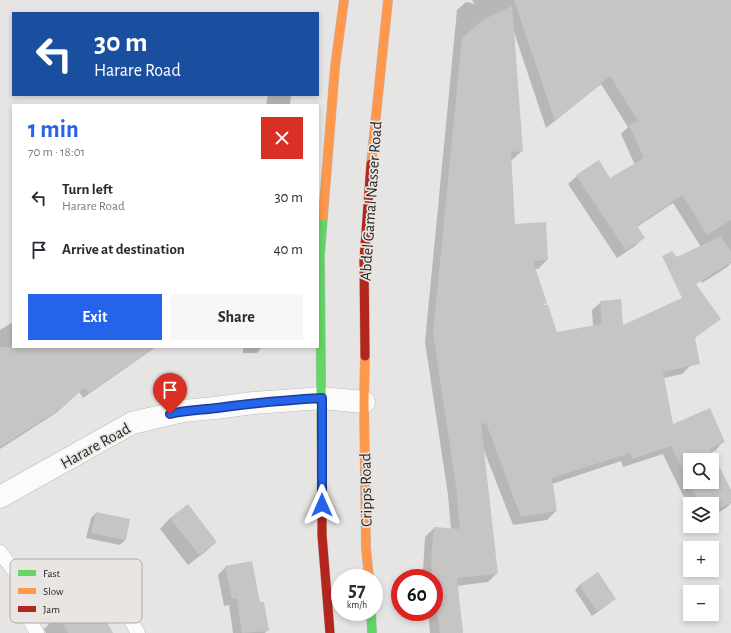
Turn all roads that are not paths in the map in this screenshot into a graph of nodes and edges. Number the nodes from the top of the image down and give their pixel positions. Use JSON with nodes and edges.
{"nodes":[{"id":1,"x":344,"y":0,"type":"edge"},
{"id":2,"x":388,"y":0,"type":"edge"},
{"id":3,"x":322,"y":398,"type":"junction"},
{"id":4,"x":364,"y":402,"type":"junction"},
{"id":5,"x":0,"y":497,"type":"edge"},
{"id":6,"x":0,"y":552,"type":"edge"},
{"id":7,"x":10,"y":566,"type":"edge"},
{"id":8,"x":367,"y":569,"type":"edge"},
{"id":9,"x":371,"y":621,"type":"edge"},
{"id":10,"x":31,"y":623,"type":"edge"},
{"id":11,"x":132,"y":623,"type":"edge"},
{"id":12,"x":37,"y":633,"type":"edge"},
{"id":13,"x":138,"y":633,"type":"edge"},
{"id":14,"x":330,"y":633,"type":"edge"},
{"id":15,"x":372,"y":633,"type":"edge"}],
"edges":[{"from":1,"to":3,"type":"main road"},
{"from":2,"to":4,"type":"main road","name":"Abdel Gamal Nasser Road"},
{"from":3,"to":4,"type":"street","name":"Harare Road"},
{"from":3,"to":5,"type":"street","name":"Harare Road"},
{"from":3,"to":14,"type":"main road"},
{"from":4,"to":8,"type":"main road","name":"Cripps Road"},
{"from":6,"to":7,"type":"lane"},
{"from":9,"to":15,"type":"main road"},
{"from":10,"to":12,"type":"lane"},
{"from":11,"to":13,"type":"lane"}]}
